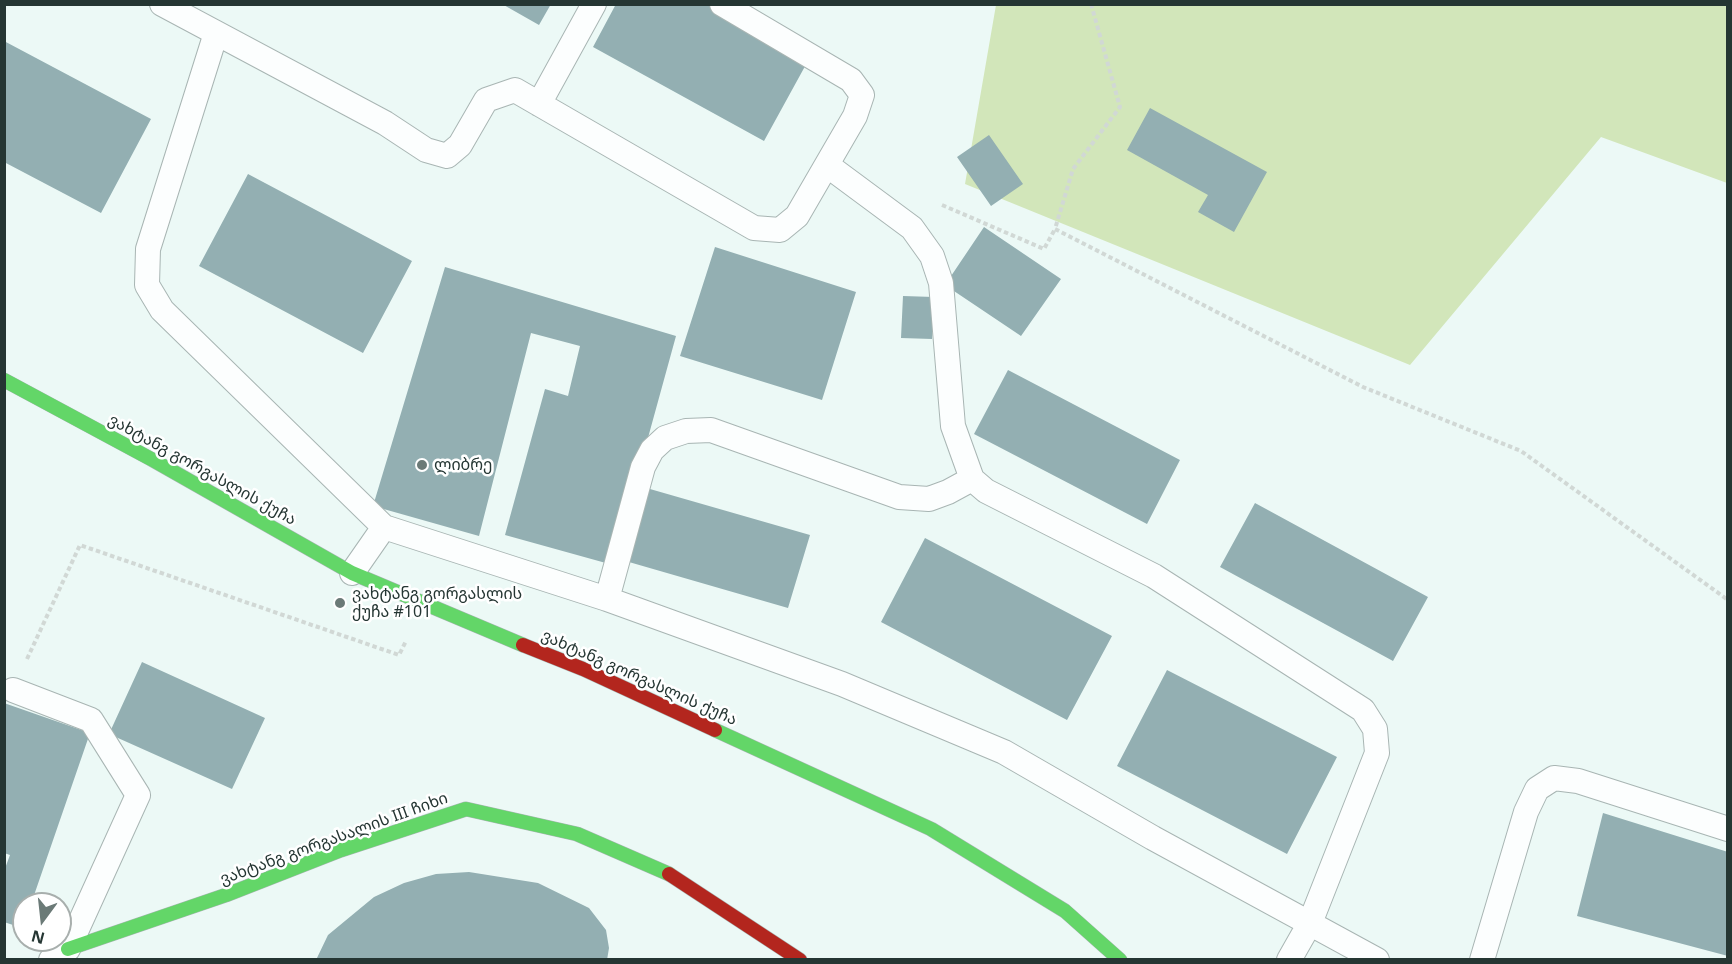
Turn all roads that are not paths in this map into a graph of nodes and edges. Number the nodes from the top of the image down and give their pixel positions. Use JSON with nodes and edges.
{"nodes":[{"id":1,"x":162,"y":4,"type":"edge"},
{"id":2,"x":594,"y":4,"type":"edge"},
{"id":3,"x":722,"y":4,"type":"edge"},
{"id":4,"x":216,"y":33,"type":"junction"},
{"id":5,"x":539,"y":104,"type":"junction"},
{"id":6,"x":828,"y":165,"type":"junction"},
{"id":7,"x":4,"y":380,"type":"edge"},
{"id":8,"x":972,"y":479,"type":"junction"},
{"id":9,"x":384,"y":527,"type":"junction"},
{"id":10,"x":352,"y":573,"type":"junction"},
{"id":11,"x":607,"y":599,"type":"junction"},
{"id":12,"x":12,"y":690,"type":"road end"},
{"id":13,"x":1728,"y":829,"type":"edge"},
{"id":14,"x":1310,"y":923,"type":"junction"},
{"id":15,"x":59,"y":954,"type":"edge"},
{"id":16,"x":800,"y":960,"type":"edge"},
{"id":17,"x":1120,"y":960,"type":"edge"},
{"id":18,"x":1289,"y":960,"type":"edge"},
{"id":19,"x":1377,"y":960,"type":"edge"},
{"id":20,"x":1482,"y":960,"type":"edge"}],
"edges":[{"from":1,"to":4,"type":"lane"},
{"from":2,"to":5,"type":"lane"},
{"from":3,"to":6,"type":"lane"},
{"from":4,"to":5,"type":"lane"},
{"from":4,"to":9,"type":"lane"},
{"from":5,"to":6,"type":"lane"},
{"from":6,"to":8,"type":"lane"},
{"from":7,"to":10,"type":"street","name":"ვახტანგ გორგასლის ქუჩა"},
{"from":8,"to":11,"type":"lane"},
{"from":8,"to":14,"type":"lane"},
{"from":9,"to":10,"type":"lane"},
{"from":9,"to":11,"type":"lane"},
{"from":10,"to":17,"type":"street","name":"ვახტანგ გორგასლის ქუჩა"},
{"from":11,"to":14,"type":"lane"},
{"from":12,"to":15,"type":"lane"},
{"from":13,"to":20,"type":"lane"},
{"from":14,"to":18,"type":"lane"},
{"from":14,"to":19,"type":"lane"},
{"from":15,"to":16,"type":"street","name":"ვახტანგ გორგასალის III ჩიხი"}]}
